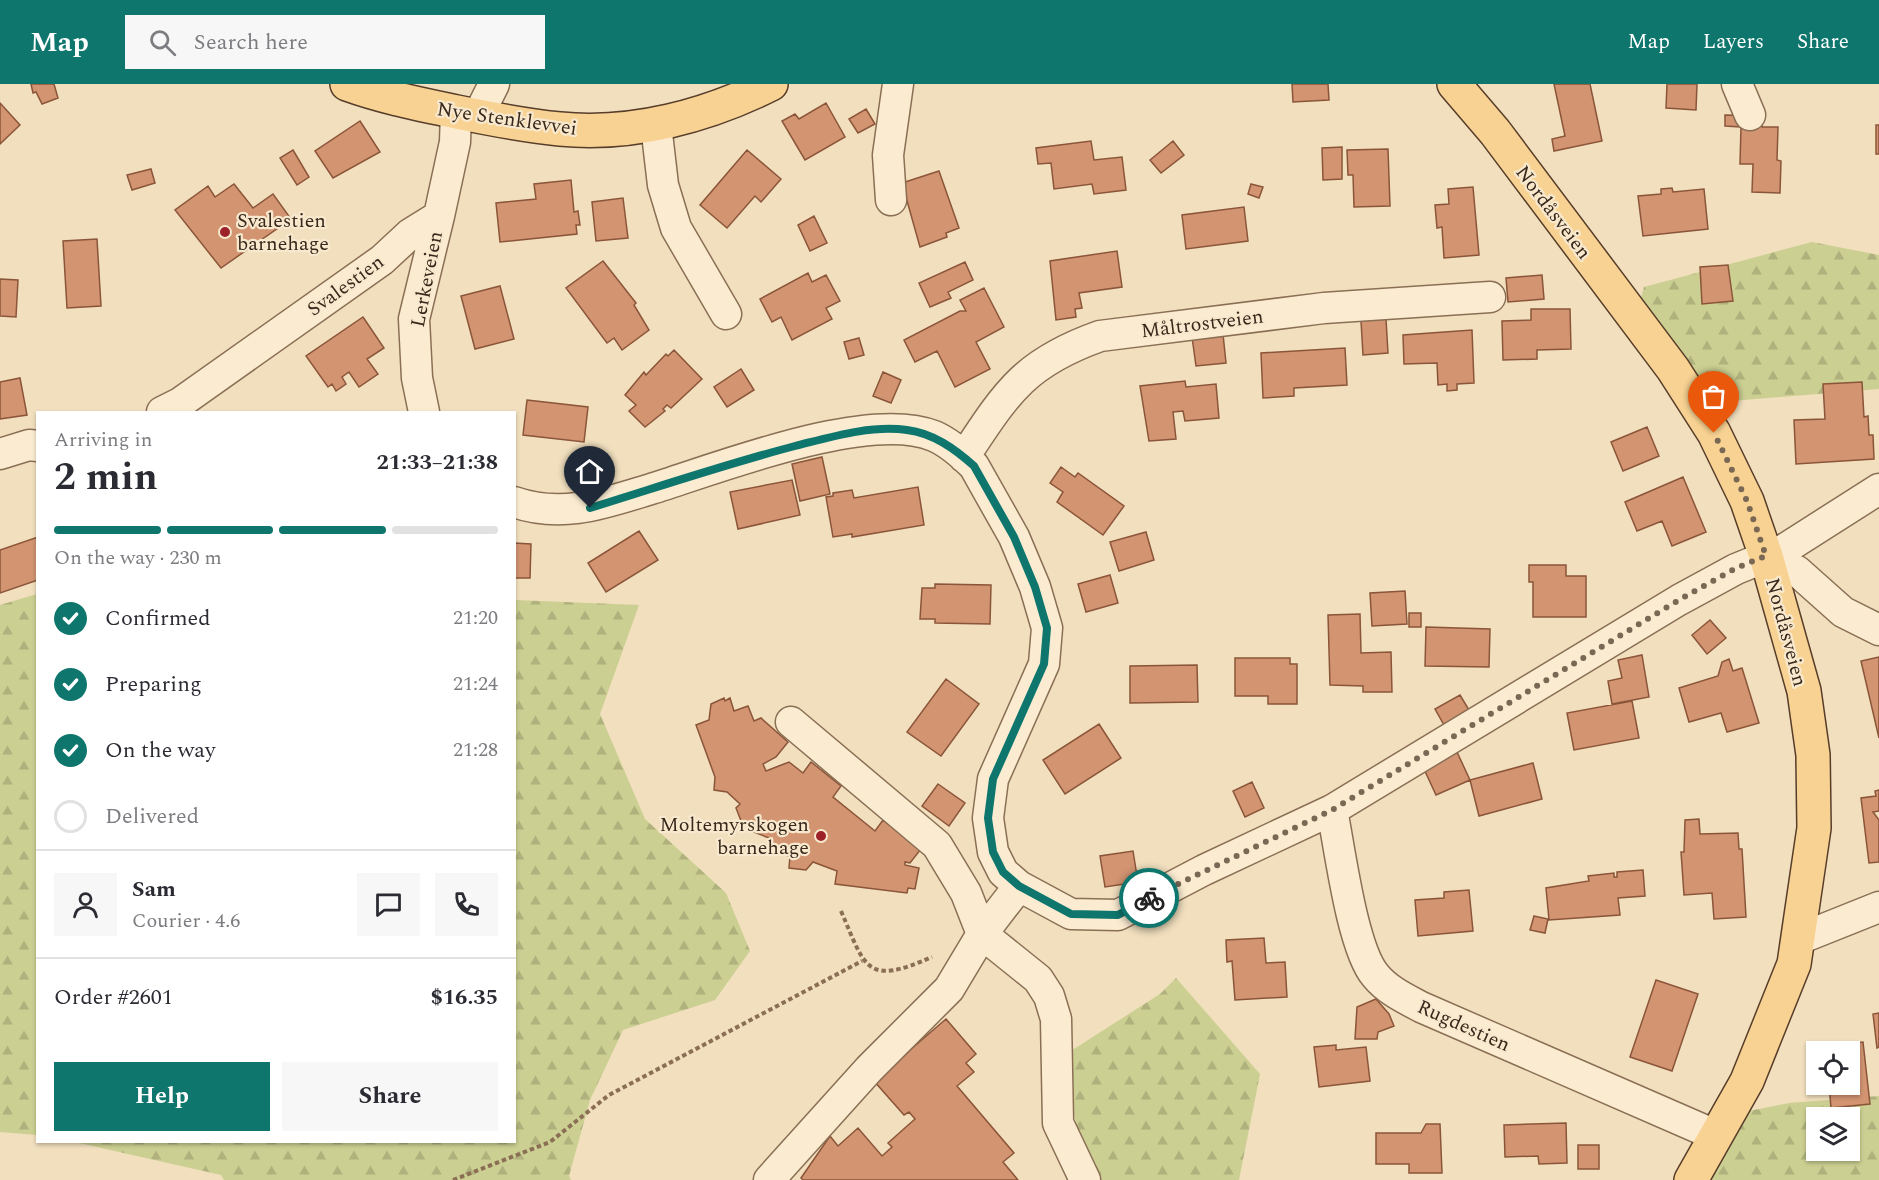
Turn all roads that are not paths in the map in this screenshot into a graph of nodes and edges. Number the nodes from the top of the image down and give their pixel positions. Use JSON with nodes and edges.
{"nodes":[{"id":1,"x":346,"y":84,"type":"edge"},
{"id":2,"x":494,"y":84,"type":"edge"},
{"id":3,"x":771,"y":84,"type":"edge"},
{"id":4,"x":898,"y":84,"type":"edge"},
{"id":5,"x":1454,"y":84,"type":"edge"},
{"id":6,"x":1737,"y":84,"type":"edge"},
{"id":7,"x":467,"y":114,"type":"junction"},
{"id":8,"x":1749,"y":115,"type":"dead end"},
{"id":9,"x":656,"y":124,"type":"junction"},
{"id":10,"x":891,"y":200,"type":"dead end"},
{"id":11,"x":439,"y":216,"type":"junction"},
{"id":12,"x":1490,"y":297,"type":"dead end"},
{"id":13,"x":726,"y":314,"type":"dead end"},
{"id":14,"x":164,"y":411,"type":"edge"},
{"id":15,"x":424,"y":411,"type":"edge"},
{"id":16,"x":36,"y":446,"type":"edge"},
{"id":17,"x":0,"y":454,"type":"edge"},
{"id":18,"x":964,"y":457,"type":"junction"},
{"id":19,"x":1879,"y":489,"type":"edge"},
{"id":20,"x":516,"y":503,"type":"edge"},
{"id":21,"x":1766,"y":556,"type":"junction"},
{"id":22,"x":1879,"y":630,"type":"edge"},
{"id":23,"x":791,"y":722,"type":"dead end"},
{"id":24,"x":1332,"y":810,"type":"junction"},
{"id":25,"x":1019,"y":886,"type":"junction"},
{"id":26,"x":1879,"y":907,"type":"edge"},
{"id":27,"x":1839,"y":923,"type":"junction"},
{"id":28,"x":1879,"y":927,"type":"edge"},
{"id":29,"x":1799,"y":939,"type":"junction"},
{"id":30,"x":979,"y":940,"type":"junction"},
{"id":31,"x":1715,"y":1135,"type":"junction"},
{"id":32,"x":770,"y":1180,"type":"edge"},
{"id":33,"x":1085,"y":1180,"type":"edge"},
{"id":34,"x":1691,"y":1180,"type":"edge"}],
"edges":[{"from":1,"to":7,"type":"main road","name":"Nye Stenklevvei"},
{"from":2,"to":7,"type":"street"},
{"from":3,"to":9,"type":"main road","name":"Nye Stenklevvei"},
{"from":4,"to":10,"type":"street"},
{"from":5,"to":21,"type":"main road","name":"Nordåsveien"},
{"from":6,"to":8,"type":"street"},
{"from":7,"to":9,"type":"main road","name":"Nye Stenklevvei"},
{"from":7,"to":11,"type":"street"},
{"from":9,"to":13,"type":"street"},
{"from":11,"to":14,"type":"street","name":"Svalestien"},
{"from":11,"to":15,"type":"street","name":"Lerkeveien"},
{"from":12,"to":18,"type":"street","name":"Måltrostveien"},
{"from":16,"to":17,"type":"street"},
{"from":18,"to":20,"type":"street"},
{"from":18,"to":25,"type":"street"},
{"from":19,"to":21,"type":"street"},
{"from":21,"to":22,"type":"street"},
{"from":21,"to":24,"type":"street"},
{"from":21,"to":29,"type":"main road","name":"Nordåsveien"},
{"from":23,"to":30,"type":"street"},
{"from":24,"to":25,"type":"street"},
{"from":24,"to":31,"type":"street","name":"Rugdestien"},
{"from":25,"to":30,"type":"street"},
{"from":26,"to":27,"type":"street"},
{"from":27,"to":28,"type":"street"},
{"from":27,"to":29,"type":"street"},
{"from":29,"to":31,"type":"main road","name":"Nordåsveien"},
{"from":30,"to":32,"type":"street"},
{"from":30,"to":33,"type":"street"},
{"from":31,"to":34,"type":"main road","name":"Nordåsveien"}]}
